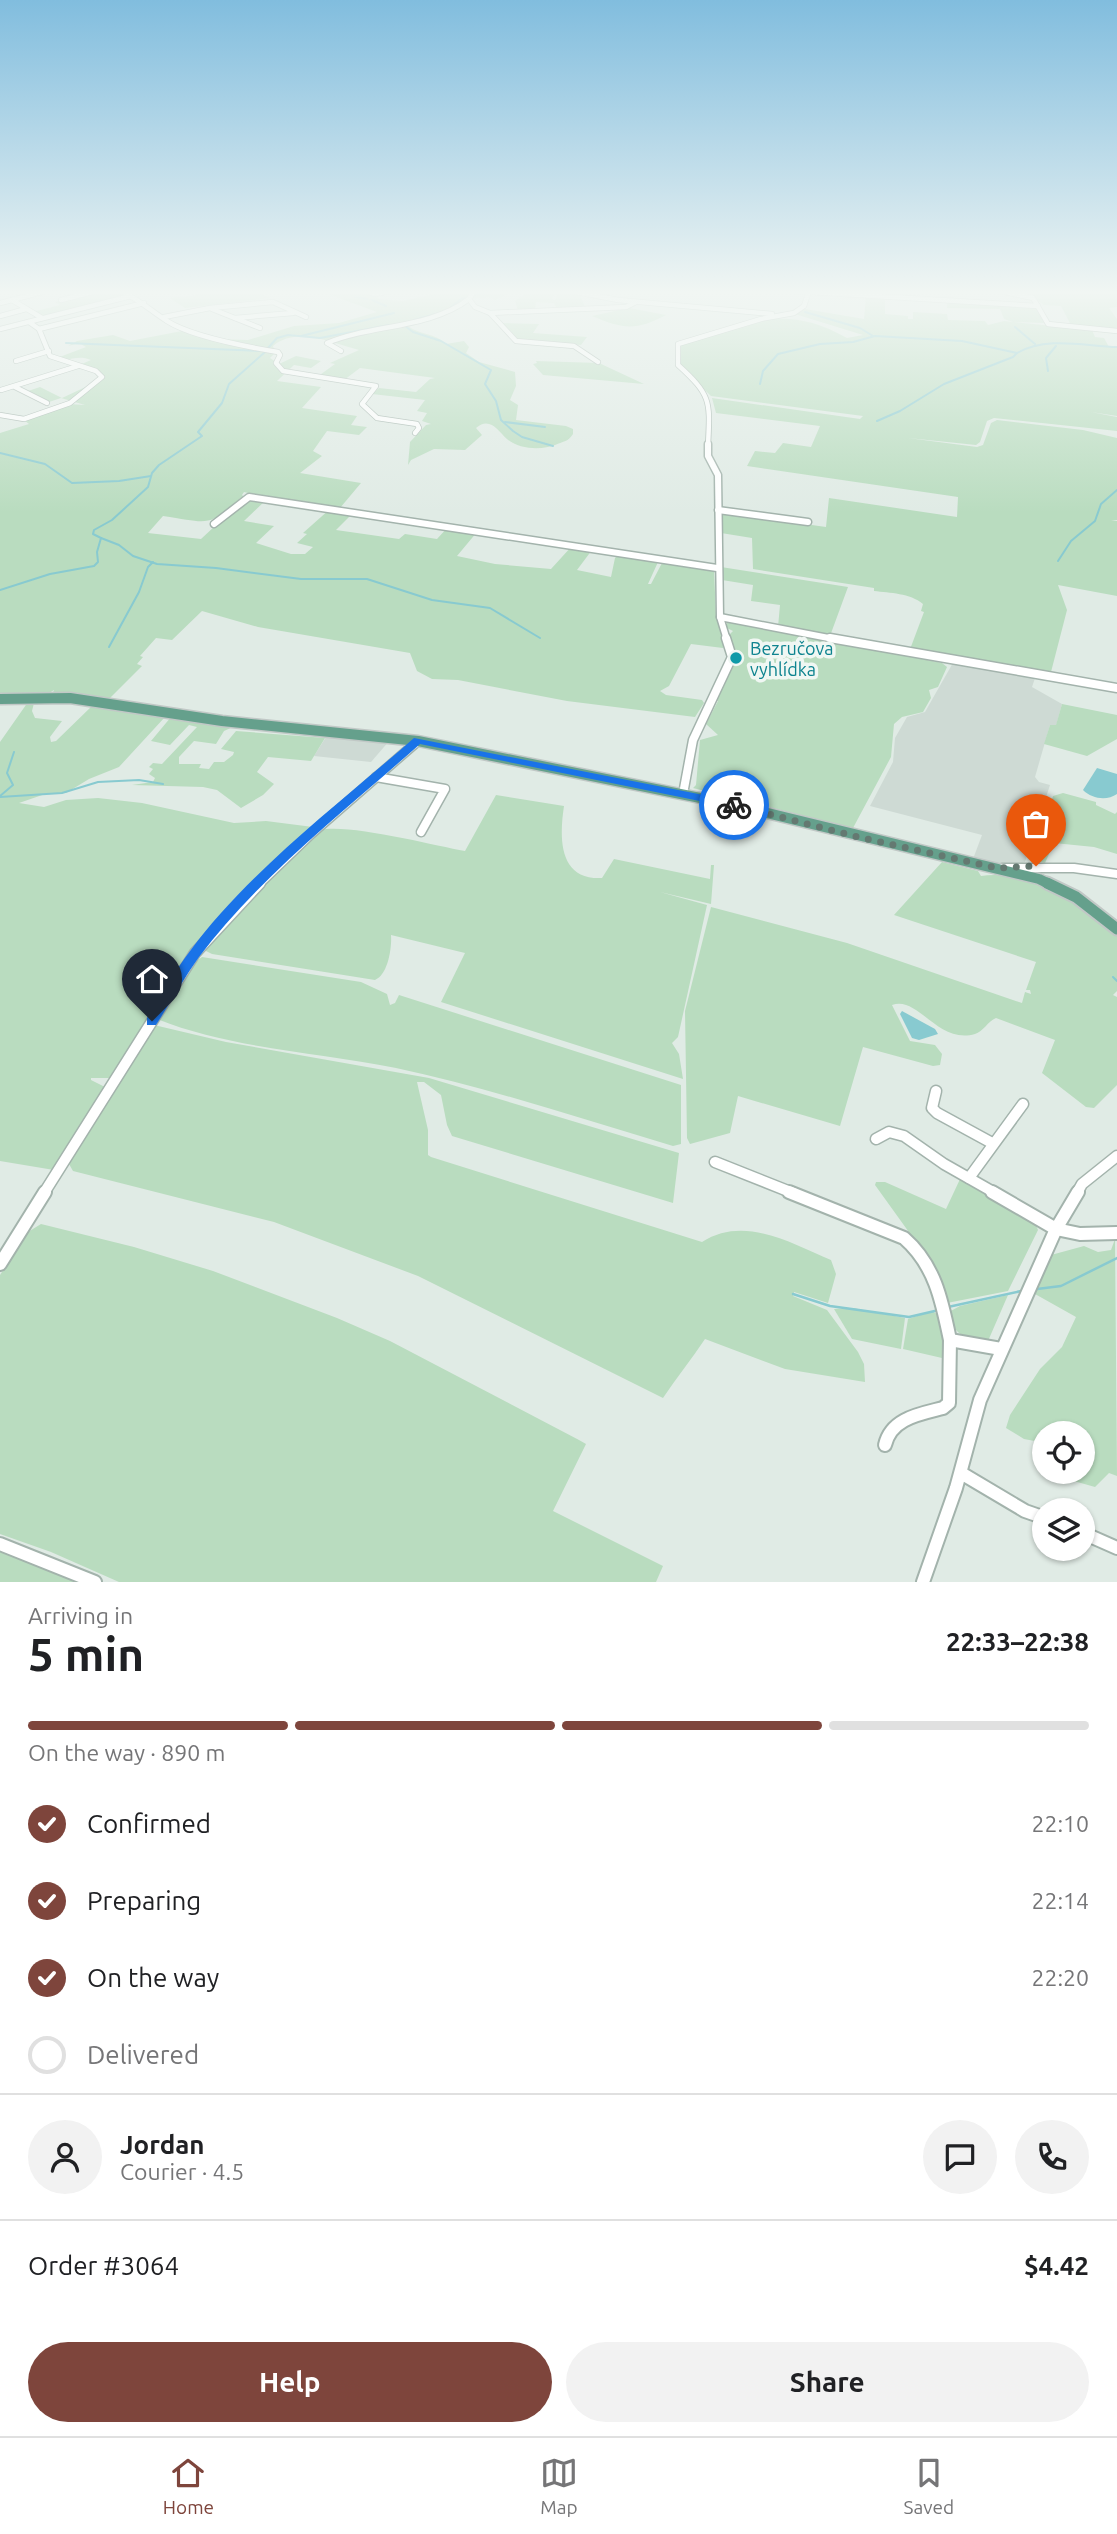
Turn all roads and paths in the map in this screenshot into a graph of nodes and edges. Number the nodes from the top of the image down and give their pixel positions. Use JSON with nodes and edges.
{"nodes":[{"id":1,"x":75,"y":365,"type":"edge"},
{"id":2,"x":278,"y":365,"type":"edge"},
{"id":3,"x":678,"y":365,"type":"edge"},
{"id":4,"x":78,"y":366,"type":"junction"},
{"id":5,"x":15,"y":387,"type":"junction"},
{"id":6,"x":1,"y":390,"type":"edge"},
{"id":7,"x":47,"y":402,"type":"dead end"},
{"id":8,"x":0,"y":415,"type":"edge"},
{"id":9,"x":415,"y":433,"type":"dead end"},
{"id":10,"x":718,"y":510,"type":"junction"},
{"id":11,"x":808,"y":522,"type":"dead end"},
{"id":12,"x":214,"y":524,"type":"dead end"},
{"id":13,"x":717,"y":568,"type":"junction"},
{"id":14,"x":720,"y":617,"type":"junction"},
{"id":15,"x":1117,"y":688,"type":"edge"},
{"id":16,"x":0,"y":699,"type":"edge"},
{"id":17,"x":418,"y":741,"type":"junction"},
{"id":18,"x":376,"y":777,"type":"junction"},
{"id":19,"x":683,"y":794,"type":"junction"},
{"id":20,"x":421,"y":832,"type":"dead end"},
{"id":21,"x":997,"y":868,"type":"junction"},
{"id":22,"x":1117,"y":874,"type":"edge"},
{"id":23,"x":1117,"y":929,"type":"edge"},
{"id":24,"x":936,"y":1091,"type":"dead end"},
{"id":25,"x":1023,"y":1104,"type":"dead end"},
{"id":26,"x":876,"y":1139,"type":"dead end"},
{"id":27,"x":992,"y":1143,"type":"junction"},
{"id":28,"x":1117,"y":1156,"type":"edge"},
{"id":29,"x":715,"y":1163,"type":"dead end"},
{"id":30,"x":968,"y":1178,"type":"junction"},
{"id":31,"x":1056,"y":1229,"type":"junction"},
{"id":32,"x":1117,"y":1233,"type":"edge"},
{"id":33,"x":0,"y":1264,"type":"edge"},
{"id":34,"x":950,"y":1340,"type":"junction"},
{"id":35,"x":1002,"y":1349,"type":"junction"},
{"id":36,"x":886,"y":1445,"type":"dead end"},
{"id":37,"x":961,"y":1473,"type":"junction"},
{"id":38,"x":1032,"y":1513,"type":"edge"},
{"id":39,"x":1095,"y":1538,"type":"edge"},
{"id":40,"x":0,"y":1544,"type":"edge"},
{"id":41,"x":1117,"y":1548,"type":"edge"},
{"id":42,"x":94,"y":1582,"type":"edge"},
{"id":43,"x":923,"y":1582,"type":"edge"}],
"edges":[{"from":1,"to":4,"type":"street"},
{"from":2,"to":9,"type":"street"},
{"from":3,"to":10,"type":"street"},
{"from":4,"to":5,"type":"street"},
{"from":4,"to":8,"type":"street"},
{"from":5,"to":6,"type":"street"},
{"from":5,"to":7,"type":"street"},
{"from":10,"to":11,"type":"street"},
{"from":10,"to":13,"type":"street"},
{"from":12,"to":13,"type":"street"},
{"from":13,"to":14,"type":"street"},
{"from":14,"to":15,"type":"street"},
{"from":14,"to":19,"type":"street"},
{"from":16,"to":17,"type":"main road"},
{"from":17,"to":18,"type":"street"},
{"from":17,"to":19,"type":"main road"},
{"from":18,"to":20,"type":"street"},
{"from":18,"to":33,"type":"street"},
{"from":19,"to":21,"type":"main road"},
{"from":21,"to":22,"type":"street"},
{"from":21,"to":23,"type":"main road"},
{"from":24,"to":27,"type":"street"},
{"from":25,"to":27,"type":"street"},
{"from":26,"to":30,"type":"street"},
{"from":27,"to":30,"type":"street"},
{"from":28,"to":31,"type":"street"},
{"from":29,"to":34,"type":"street"},
{"from":30,"to":31,"type":"street"},
{"from":31,"to":32,"type":"street"},
{"from":31,"to":35,"type":"street"},
{"from":34,"to":35,"type":"street"},
{"from":34,"to":36,"type":"street"},
{"from":35,"to":37,"type":"street"},
{"from":37,"to":38,"type":"street"},
{"from":37,"to":43,"type":"street"},
{"from":39,"to":41,"type":"street"},
{"from":40,"to":42,"type":"street"}]}
